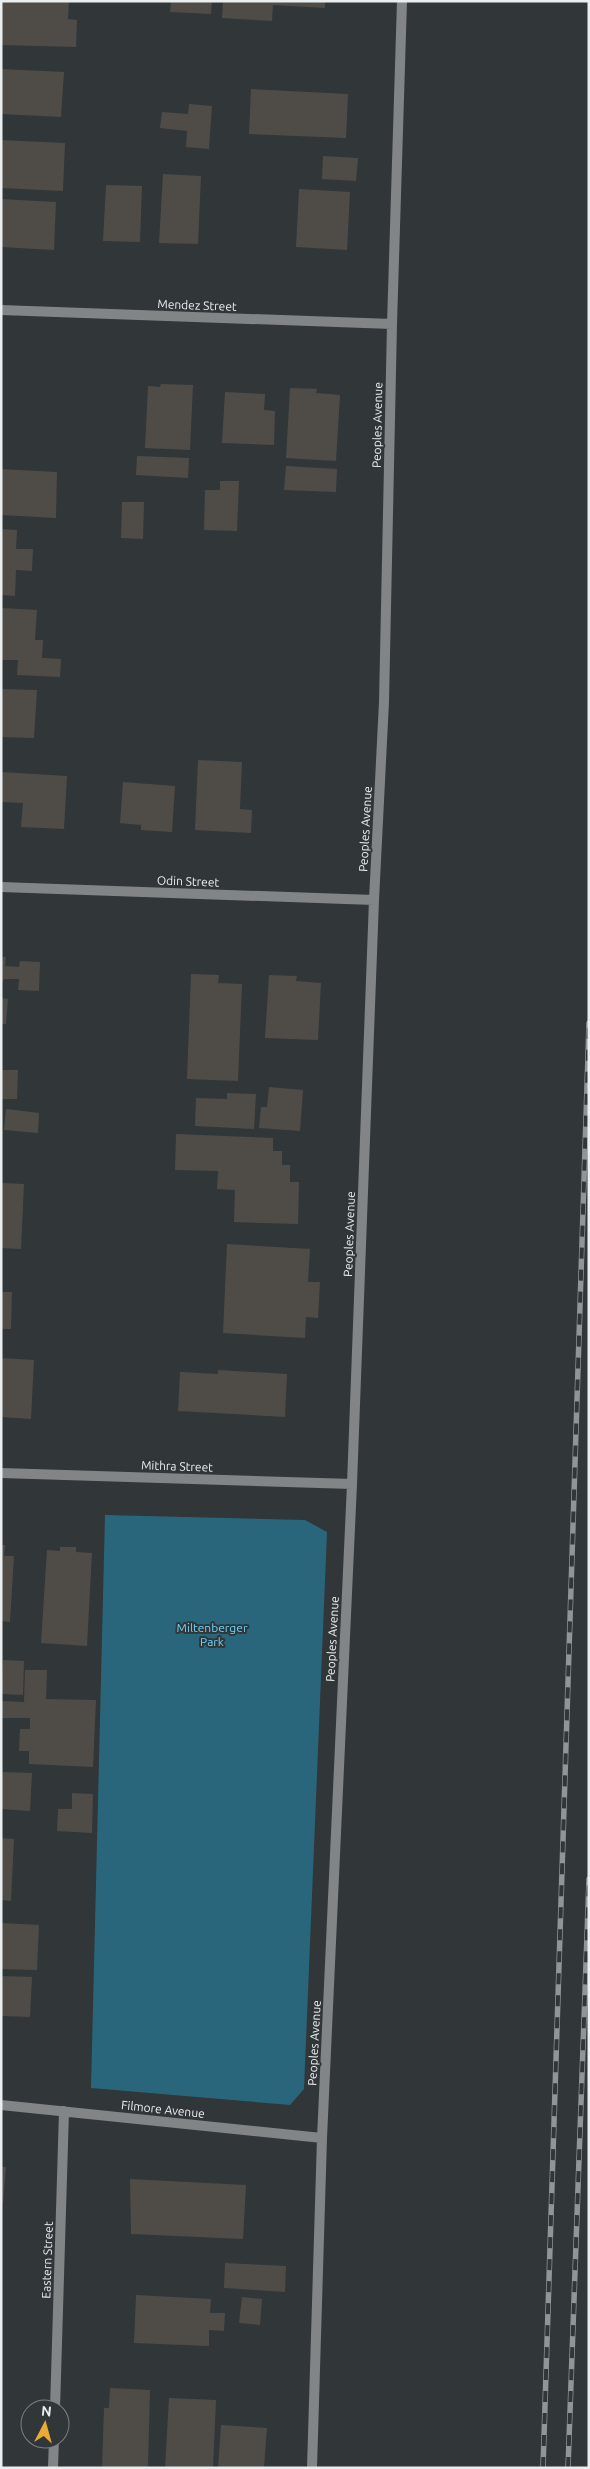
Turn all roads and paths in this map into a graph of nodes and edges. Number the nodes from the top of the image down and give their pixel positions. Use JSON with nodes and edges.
{"nodes":[{"id":1,"x":402,"y":1,"type":"edge"},
{"id":2,"x":1,"y":310,"type":"edge"},
{"id":3,"x":392,"y":324,"type":"junction"},
{"id":4,"x":1,"y":887,"type":"edge"},
{"id":5,"x":374,"y":900,"type":"junction"},
{"id":6,"x":1,"y":1473,"type":"edge"},
{"id":7,"x":352,"y":1484,"type":"junction"},
{"id":8,"x":1,"y":2104,"type":"edge"},
{"id":9,"x":64,"y":2111,"type":"junction"},
{"id":10,"x":322,"y":2138,"type":"junction"},
{"id":11,"x":55,"y":2399,"type":"edge"},
{"id":12,"x":54,"y":2449,"type":"edge"},
{"id":13,"x":53,"y":2468,"type":"edge"},
{"id":14,"x":312,"y":2468,"type":"edge"}],
"edges":[{"from":1,"to":3,"type":"street","name":"Peoples Avenue"},
{"from":2,"to":3,"type":"street","name":"Mendez Street"},
{"from":3,"to":5,"type":"street","name":"Peoples Avenue"},
{"from":4,"to":5,"type":"street","name":"Odin Street"},
{"from":5,"to":7,"type":"street","name":"Peoples Avenue"},
{"from":6,"to":7,"type":"street","name":"Mithra Street"},
{"from":7,"to":10,"type":"street","name":"Peoples Avenue"},
{"from":8,"to":9,"type":"street","name":"Filmore Avenue"},
{"from":9,"to":10,"type":"street","name":"Filmore Avenue"},
{"from":9,"to":11,"type":"street","name":"Eastern Street"},
{"from":10,"to":14,"type":"street","name":"Peoples Avenue"},
{"from":12,"to":13,"type":"street"}]}
